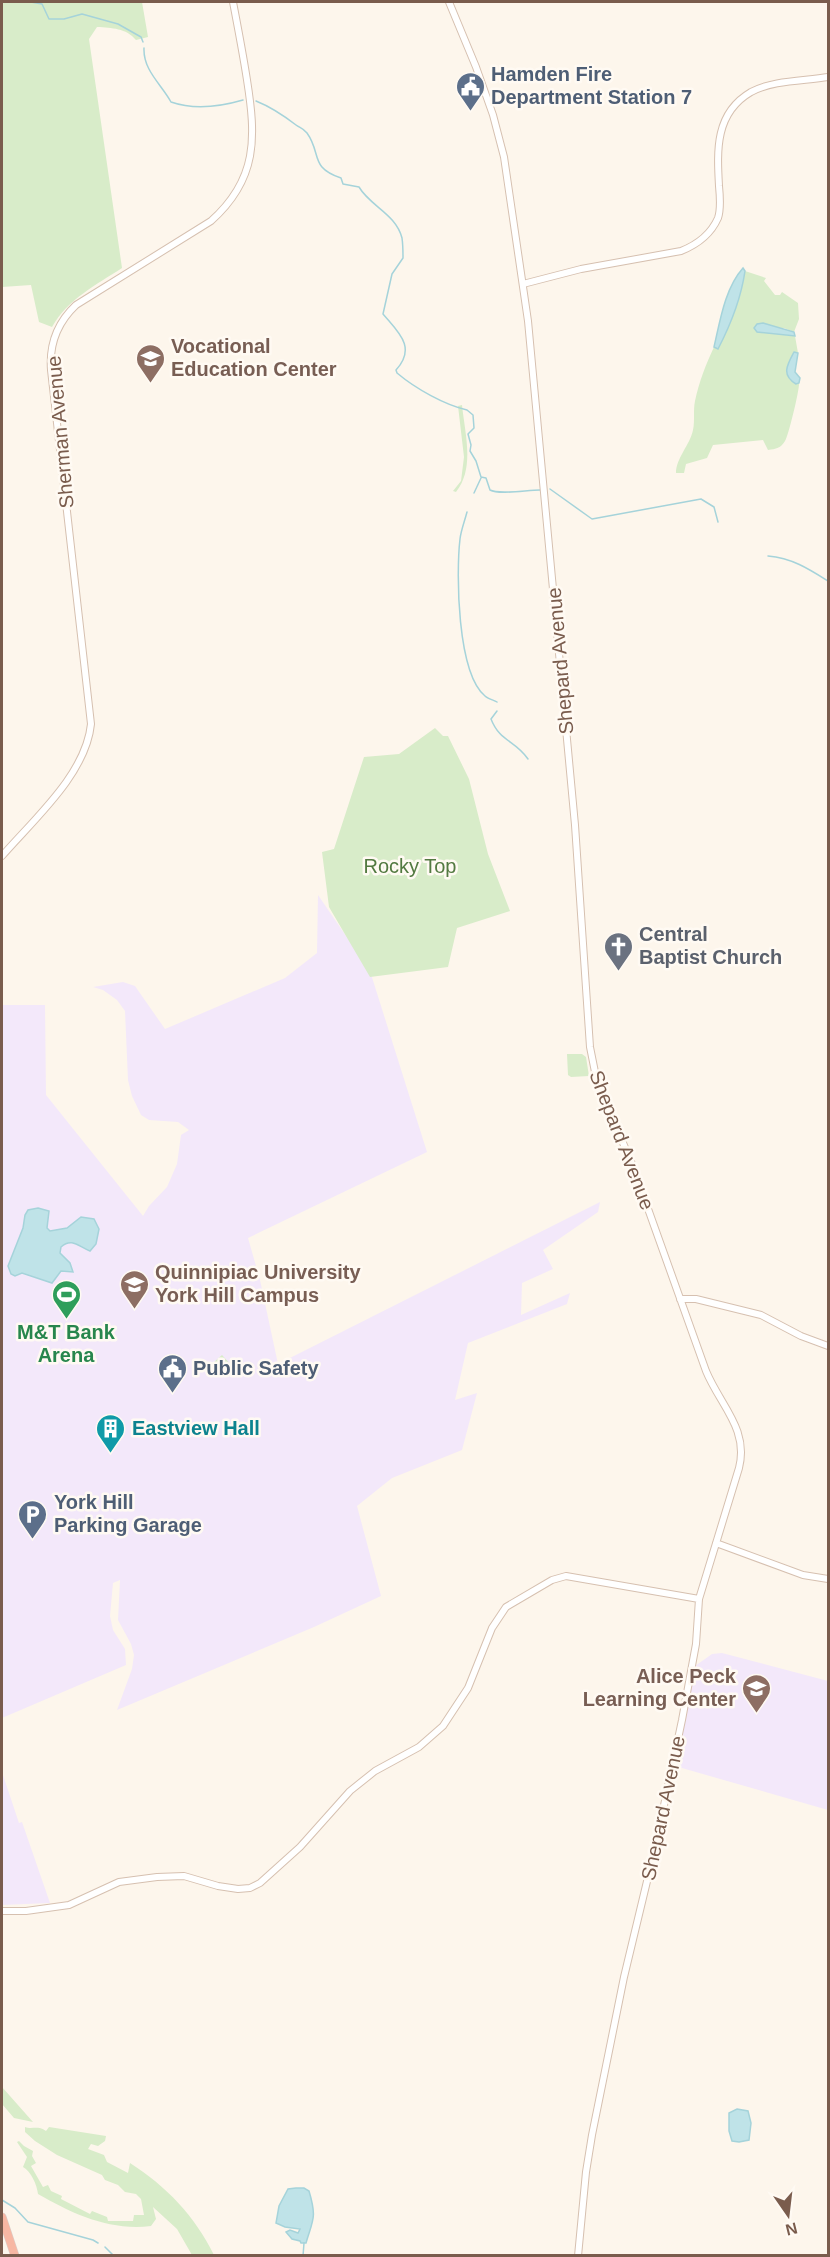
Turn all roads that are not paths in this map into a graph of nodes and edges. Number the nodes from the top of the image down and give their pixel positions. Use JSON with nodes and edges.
{"nodes":[{"id":1,"x":233,"y":2,"type":"edge"},
{"id":2,"x":449,"y":2,"type":"edge"},
{"id":3,"x":828,"y":77,"type":"edge"},
{"id":4,"x":523,"y":284,"type":"junction"},
{"id":5,"x":2,"y":856,"type":"edge"},
{"id":6,"x":680,"y":1299,"type":"junction"},
{"id":7,"x":828,"y":1346,"type":"edge"},
{"id":8,"x":716,"y":1543,"type":"junction"},
{"id":9,"x":828,"y":1579,"type":"edge"},
{"id":10,"x":699,"y":1599,"type":"junction"},
{"id":11,"x":2,"y":1911,"type":"edge"},
{"id":12,"x":2,"y":2217,"type":"edge"},
{"id":13,"x":15,"y":2256,"type":"edge"},
{"id":14,"x":578,"y":2256,"type":"edge"}],
"edges":[{"from":1,"to":5,"type":"main road","name":"Sherman Avenue"},
{"from":2,"to":4,"type":"main road","name":"Shepard Avenue"},
{"from":3,"to":4,"type":"main road"},
{"from":4,"to":6,"type":"main road","name":"Shepard Avenue"},
{"from":6,"to":7,"type":"main road"},
{"from":6,"to":8,"type":"main road","name":"Shepard Avenue"},
{"from":8,"to":9,"type":"main road"},
{"from":8,"to":10,"type":"main road","name":"Shepard Avenue"},
{"from":10,"to":11,"type":"main road"},
{"from":10,"to":14,"type":"main road","name":"Shepard Avenue"},
{"from":12,"to":13,"type":"highway"}]}
